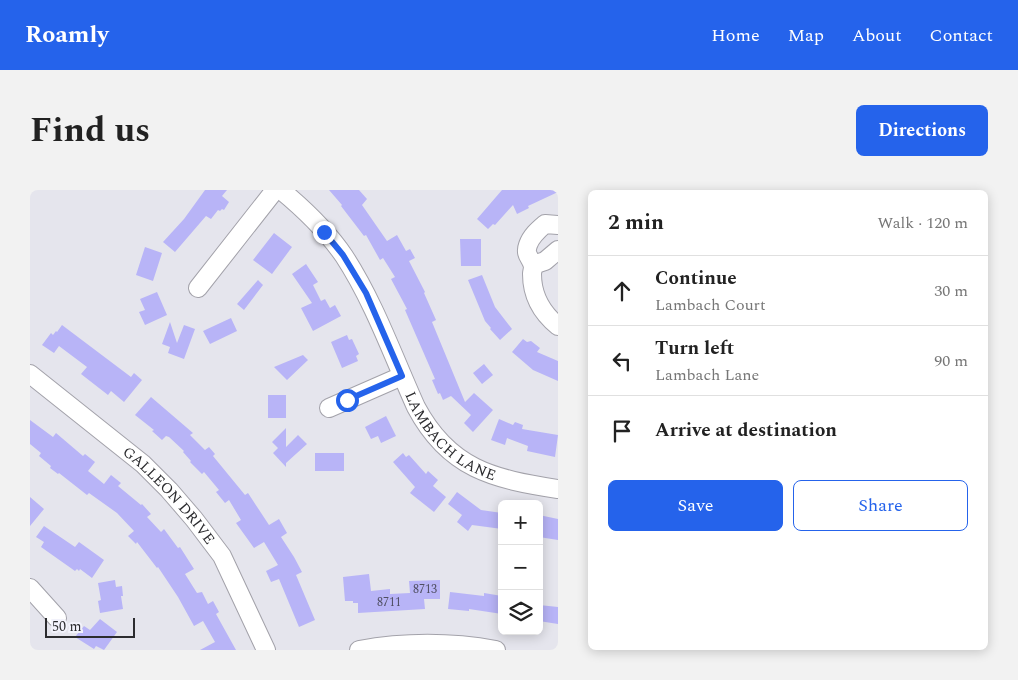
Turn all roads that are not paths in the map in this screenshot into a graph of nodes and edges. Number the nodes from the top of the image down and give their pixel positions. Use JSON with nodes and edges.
{"nodes":[{"id":1,"x":275,"y":190,"type":"edge"},
{"id":2,"x":281,"y":190,"type":"edge"},
{"id":3,"x":558,"y":226,"type":"edge"},
{"id":4,"x":558,"y":250,"type":"edge"},
{"id":5,"x":533,"y":265,"type":"junction"},
{"id":6,"x":198,"y":288,"type":"dead end"},
{"id":7,"x":558,"y":326,"type":"edge"},
{"id":8,"x":30,"y":374,"type":"edge"},
{"id":9,"x":402,"y":376,"type":"junction"},
{"id":10,"x":329,"y":408,"type":"dead end"},
{"id":11,"x":558,"y":489,"type":"edge"},
{"id":12,"x":30,"y":588,"type":"edge"},
{"id":13,"x":57,"y":618,"type":"dead end"},
{"id":14,"x":452,"y":648,"type":"edge"},
{"id":15,"x":266,"y":650,"type":"edge"},
{"id":16,"x":359,"y":650,"type":"edge"},
{"id":17,"x":496,"y":650,"type":"edge"}],
"edges":[{"from":1,"to":6,"type":"street"},
{"from":2,"to":9,"type":"street","name":"LAMBACH LANE"},
{"from":3,"to":5,"type":"street"},
{"from":4,"to":5,"type":"street"},
{"from":5,"to":7,"type":"street"},
{"from":8,"to":15,"type":"street","name":"GALLEON DRIVE"},
{"from":9,"to":10,"type":"street"},
{"from":9,"to":11,"type":"street","name":"LAMBACH LANE"},
{"from":12,"to":13,"type":"street"},
{"from":14,"to":16,"type":"street"},
{"from":14,"to":17,"type":"street"}]}
